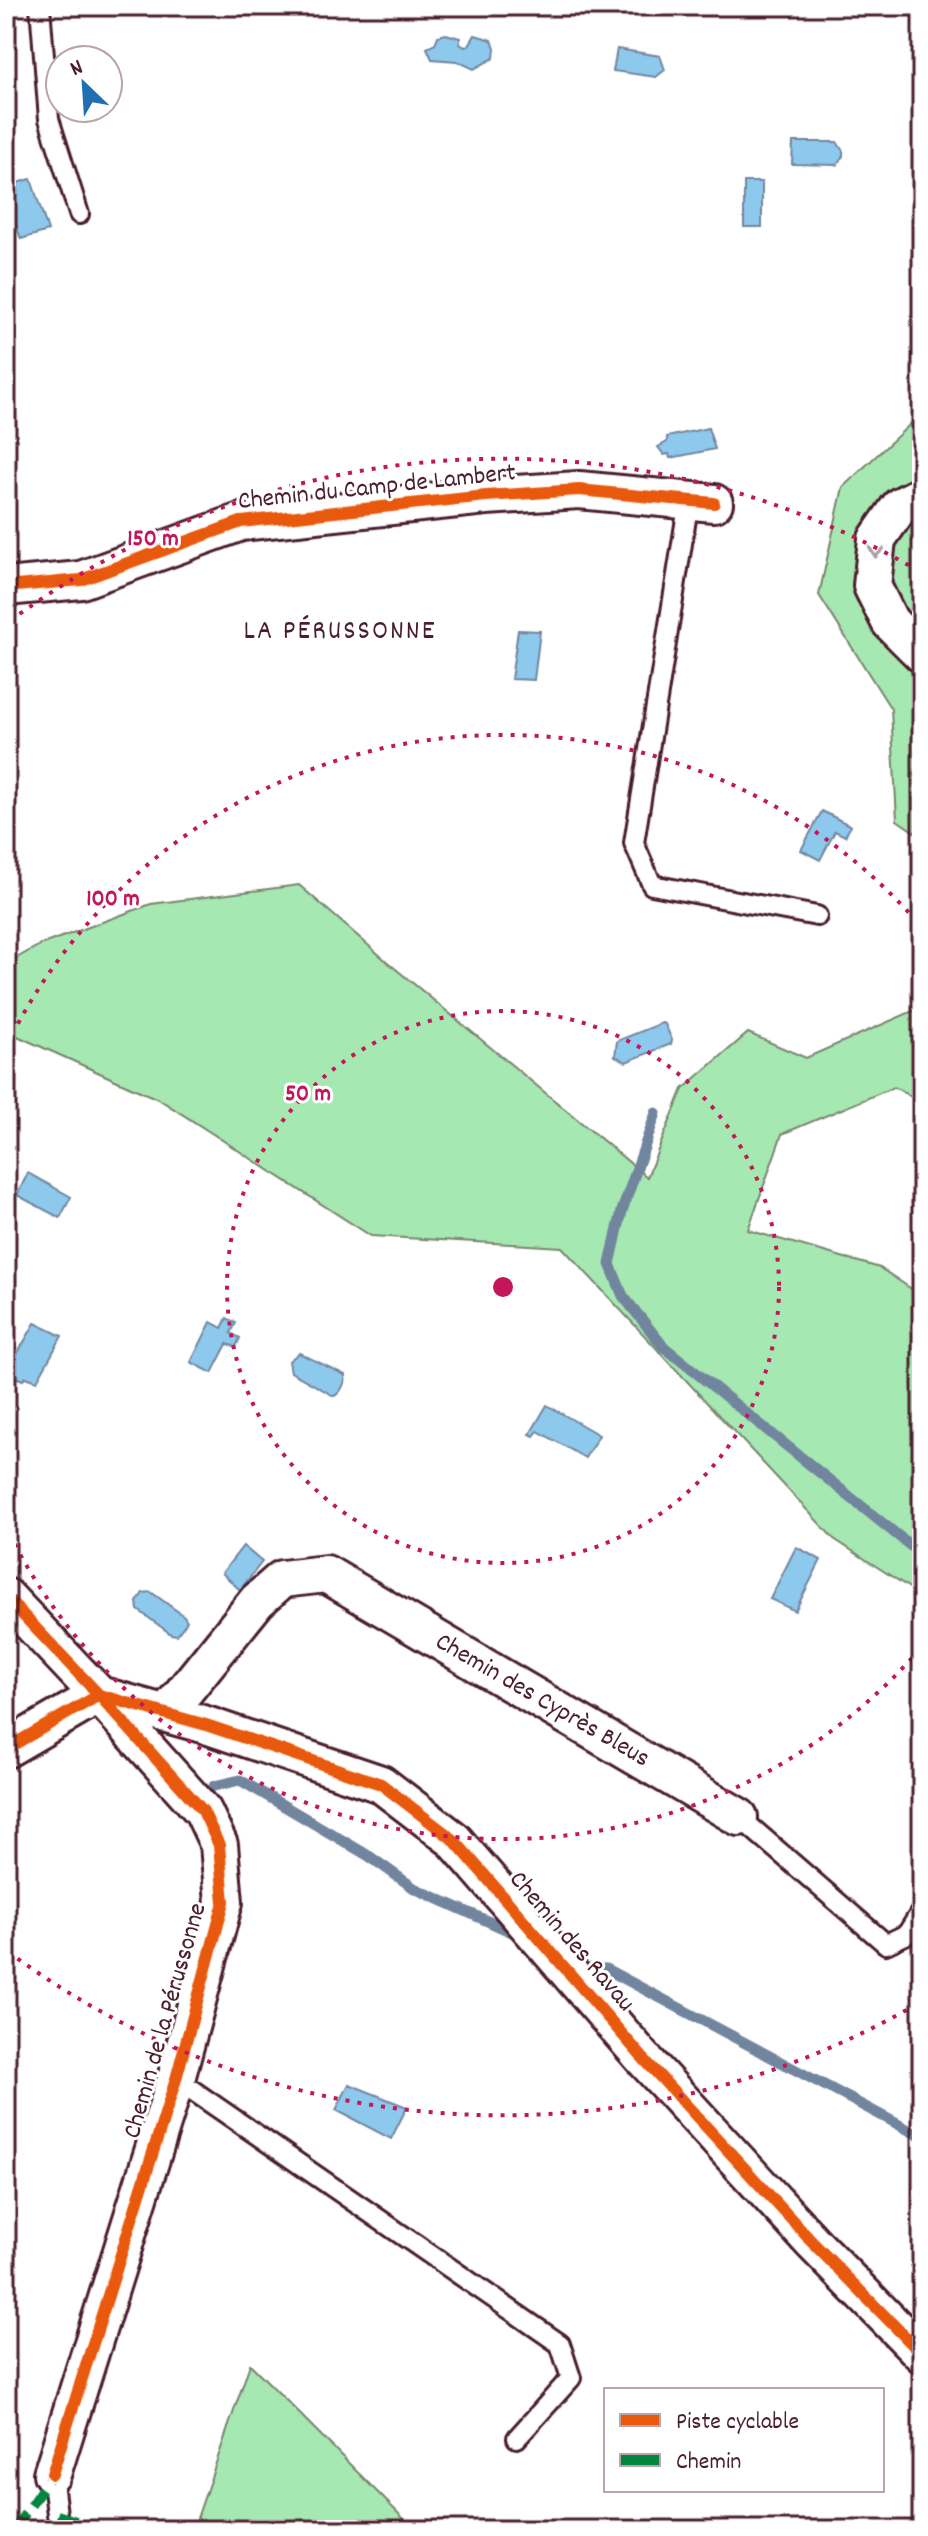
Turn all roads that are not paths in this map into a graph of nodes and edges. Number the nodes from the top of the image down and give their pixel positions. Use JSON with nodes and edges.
{"nodes":[{"id":1,"x":40,"y":6,"type":"edge"},
{"id":2,"x":79,"y":214,"type":"dead end"},
{"id":3,"x":922,"y":495,"type":"edge"},
{"id":4,"x":702,"y":502,"type":"joint"},
{"id":5,"x":6,"y":587,"type":"edge"},
{"id":6,"x":922,"y":654,"type":"edge"},
{"id":7,"x":817,"y":916,"type":"dead end"},
{"id":8,"x":6,"y":1597,"type":"edge"},
{"id":9,"x":99,"y":1695,"type":"junction"},
{"id":10,"x":166,"y":1714,"type":"junction"},
{"id":11,"x":6,"y":1749,"type":"edge"},
{"id":12,"x":739,"y":1817,"type":"joint"},
{"id":13,"x":922,"y":1910,"type":"edge"},
{"id":14,"x":176,"y":2079,"type":"junction"},
{"id":15,"x":922,"y":2354,"type":"edge"},
{"id":16,"x":517,"y":2438,"type":"dead end"},
{"id":17,"x":52,"y":2474,"type":"joint"},
{"id":18,"x":59,"y":2530,"type":"edge"}],
"edges":[{"from":1,"to":2,"type":"lane"},
{"from":3,"to":6,"type":"street","one_way":true},
{"from":4,"to":5,"type":"street","name":"Chemin du Camp de Lambert"},
{"from":4,"to":7,"type":"lane"},
{"from":8,"to":9,"type":"street","name":"Chemin de la Pérussonne"},
{"from":9,"to":10,"type":"street","name":"Chemin des Ravau"},
{"from":9,"to":11,"type":"street"},
{"from":9,"to":14,"type":"street","name":"Chemin de la Pérussonne"},
{"from":10,"to":12,"type":"street","name":"Chemin des Cyprès Bleus"},
{"from":10,"to":15,"type":"street","name":"Chemin des Ravau"},
{"from":12,"to":13,"type":"lane","name":"Chemin des Cyprès Bleus"},
{"from":14,"to":16,"type":"lane"},
{"from":14,"to":17,"type":"street","name":"Chemin de la Pérussonne"},
{"from":17,"to":18,"type":"lane"}]}
